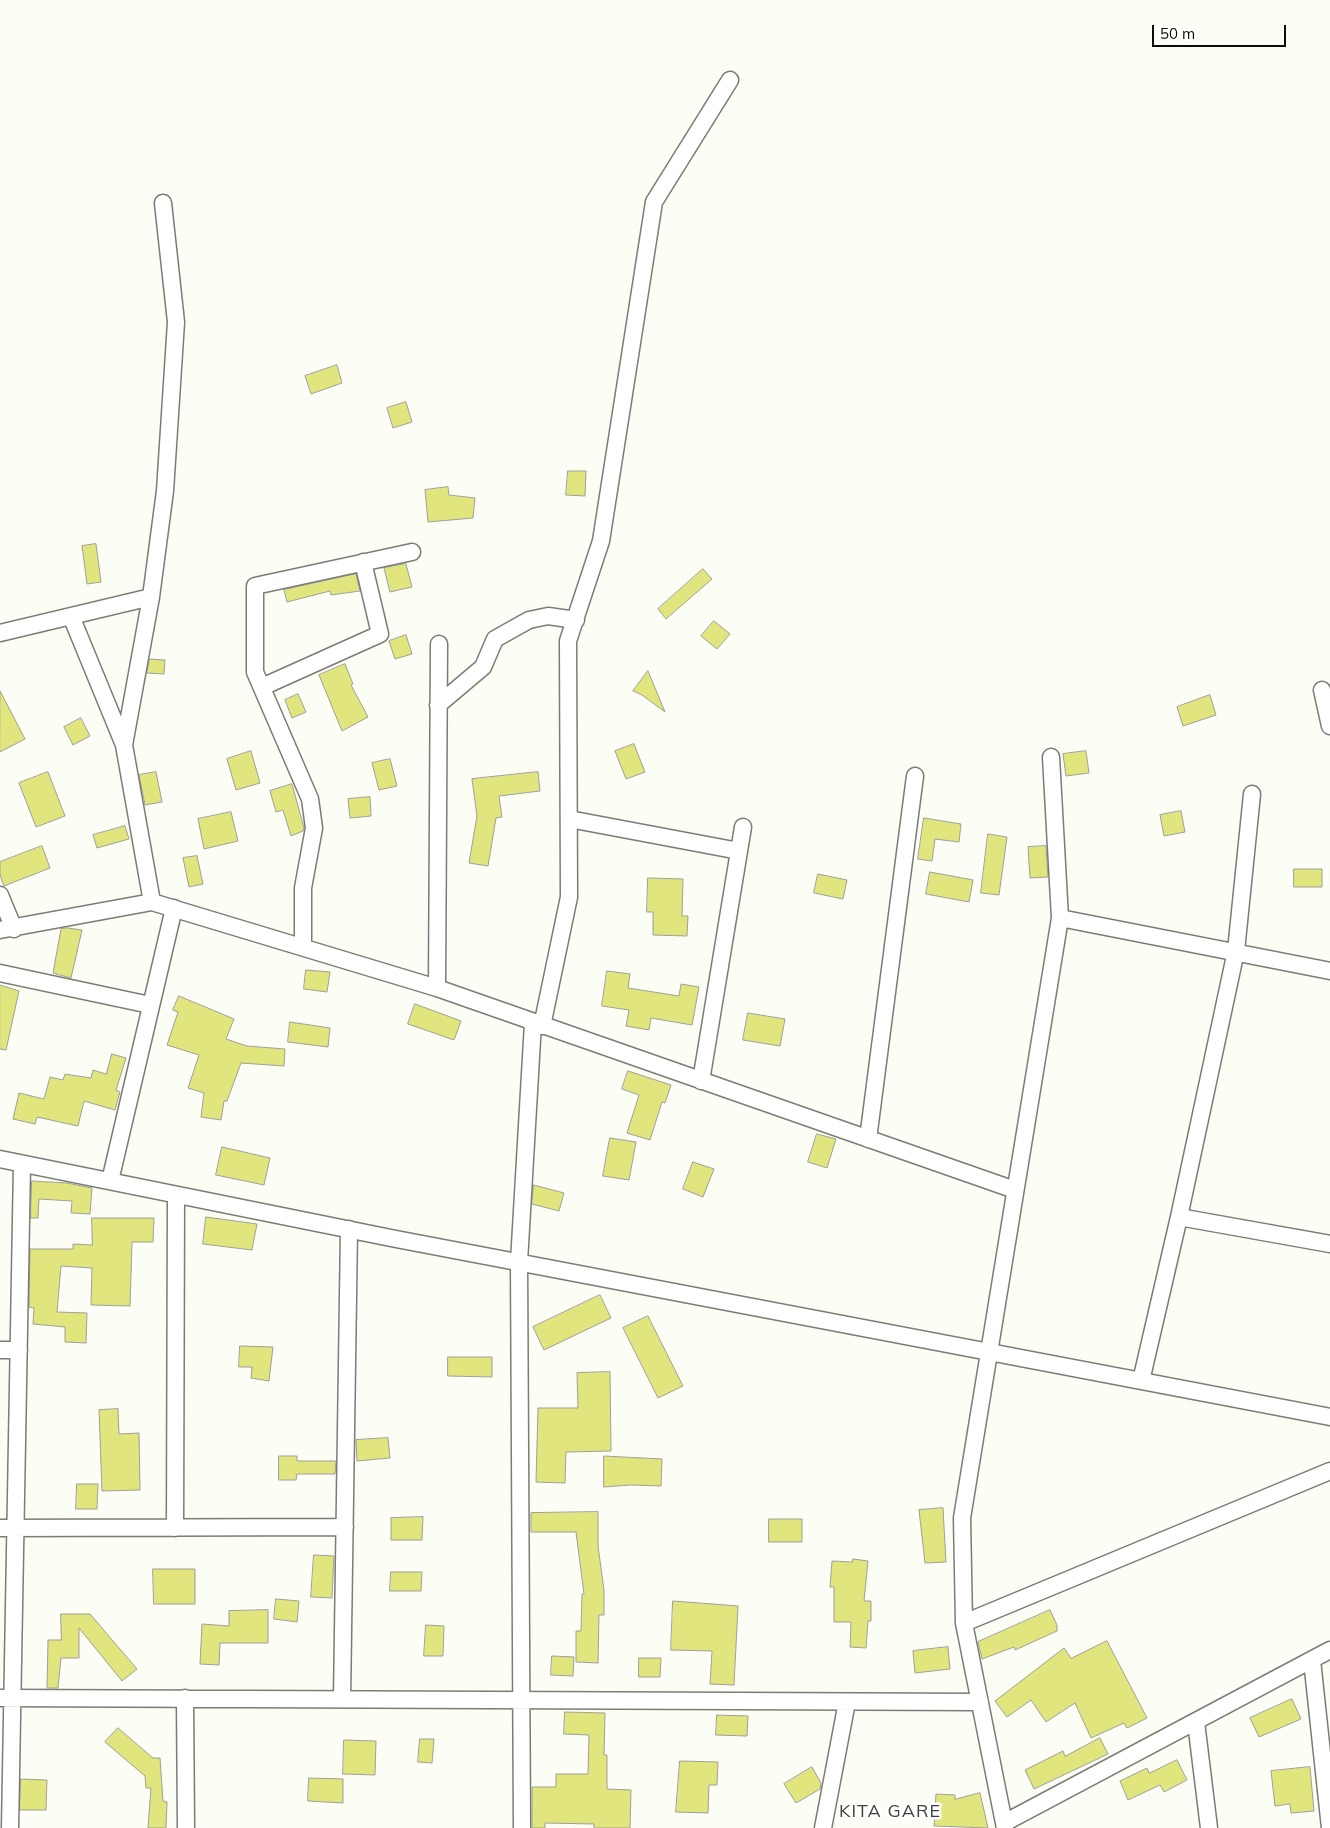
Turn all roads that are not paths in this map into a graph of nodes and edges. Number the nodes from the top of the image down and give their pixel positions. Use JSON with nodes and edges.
{"nodes":[{"id":1,"x":730,"y":80,"type":"dead end"},
{"id":2,"x":163,"y":202,"type":"dead end"},
{"id":3,"x":412,"y":552,"type":"dead end"},
{"id":4,"x":363,"y":562,"type":"junction"},
{"id":5,"x":152,"y":597,"type":"junction"},
{"id":6,"x":71,"y":616,"type":"junction"},
{"id":7,"x":576,"y":620,"type":"junction"},
{"id":8,"x":0,"y":633,"type":"edge"},
{"id":9,"x":439,"y":644,"type":"dead end"},
{"id":10,"x":262,"y":687,"type":"junction"},
{"id":11,"x":1322,"y":690,"type":"dead end"},
{"id":12,"x":438,"y":705,"type":"junction"},
{"id":13,"x":1330,"y":726,"type":"edge"},
{"id":14,"x":124,"y":744,"type":"junction"},
{"id":15,"x":1051,"y":758,"type":"dead end"},
{"id":16,"x":915,"y":776,"type":"dead end"},
{"id":17,"x":1252,"y":794,"type":"dead end"},
{"id":18,"x":569,"y":819,"type":"junction"},
{"id":19,"x":743,"y":827,"type":"dead end"},
{"id":20,"x":739,"y":852,"type":"junction"},
{"id":21,"x":0,"y":895,"type":"edge"},
{"id":22,"x":152,"y":902,"type":"junction"},
{"id":23,"x":174,"y":908,"type":"junction"},
{"id":24,"x":1060,"y":918,"type":"junction"},
{"id":25,"x":7,"y":930,"type":"edge"},
{"id":26,"x":303,"y":947,"type":"junction"},
{"id":27,"x":1236,"y":951,"type":"junction"},
{"id":28,"x":1330,"y":971,"type":"edge"},
{"id":29,"x":0,"y":974,"type":"edge"},
{"id":30,"x":437,"y":988,"type":"junction"},
{"id":31,"x":150,"y":1005,"type":"junction"},
{"id":32,"x":537,"y":1024,"type":"junction"},
{"id":33,"x":701,"y":1081,"type":"junction"},
{"id":34,"x":868,"y":1139,"type":"junction"},
{"id":35,"x":0,"y":1159,"type":"edge"},
{"id":36,"x":22,"y":1164,"type":"junction"},
{"id":37,"x":110,"y":1181,"type":"junction"},
{"id":38,"x":1015,"y":1190,"type":"junction"},
{"id":39,"x":176,"y":1195,"type":"junction"},
{"id":40,"x":1179,"y":1217,"type":"junction"},
{"id":41,"x":349,"y":1229,"type":"junction"},
{"id":42,"x":1330,"y":1244,"type":"edge"},
{"id":43,"x":519,"y":1262,"type":"junction"},
{"id":44,"x":0,"y":1350,"type":"edge"},
{"id":45,"x":18,"y":1350,"type":"junction"},
{"id":46,"x":988,"y":1352,"type":"junction"},
{"id":47,"x":1140,"y":1381,"type":"junction"},
{"id":48,"x":1330,"y":1417,"type":"edge"},
{"id":49,"x":1330,"y":1471,"type":"edge"},
{"id":50,"x":345,"y":1527,"type":"junction"},
{"id":51,"x":8,"y":1528,"type":"edge"},
{"id":52,"x":175,"y":1528,"type":"junction"},
{"id":53,"x":964,"y":1623,"type":"junction"},
{"id":54,"x":1330,"y":1650,"type":"edge"},
{"id":55,"x":1312,"y":1660,"type":"junction"},
{"id":56,"x":6,"y":1698,"type":"edge"},
{"id":57,"x":185,"y":1698,"type":"junction"},
{"id":58,"x":342,"y":1699,"type":"junction"},
{"id":59,"x":522,"y":1699,"type":"junction"},
{"id":60,"x":846,"y":1702,"type":"junction"},
{"id":61,"x":980,"y":1702,"type":"junction"},
{"id":62,"x":1196,"y":1722,"type":"junction"},
{"id":63,"x":1005,"y":1825,"type":"edge"},
{"id":64,"x":10,"y":1828,"type":"edge"},
{"id":65,"x":186,"y":1828,"type":"edge"},
{"id":66,"x":522,"y":1828,"type":"edge"},
{"id":67,"x":823,"y":1828,"type":"edge"},
{"id":68,"x":1209,"y":1828,"type":"edge"},
{"id":69,"x":1330,"y":1828,"type":"edge"}],
"edges":[{"from":1,"to":7,"type":"street"},
{"from":2,"to":5,"type":"street"},
{"from":3,"to":4,"type":"street"},
{"from":4,"to":10,"type":"street"},
{"from":4,"to":10,"type":"street"},
{"from":5,"to":6,"type":"street"},
{"from":5,"to":14,"type":"street"},
{"from":6,"to":8,"type":"street"},
{"from":6,"to":14,"type":"street"},
{"from":7,"to":12,"type":"street"},
{"from":7,"to":18,"type":"street"},
{"from":9,"to":12,"type":"street"},
{"from":10,"to":26,"type":"street"},
{"from":11,"to":13,"type":"street"},
{"from":12,"to":30,"type":"street"},
{"from":14,"to":22,"type":"street"},
{"from":15,"to":24,"type":"street"},
{"from":16,"to":34,"type":"street"},
{"from":17,"to":27,"type":"street"},
{"from":18,"to":20,"type":"street"},
{"from":18,"to":32,"type":"street"},
{"from":19,"to":20,"type":"street"},
{"from":20,"to":33,"type":"street"},
{"from":21,"to":25,"type":"street"},
{"from":22,"to":23,"type":"street"},
{"from":22,"to":25,"type":"street"},
{"from":23,"to":26,"type":"street"},
{"from":23,"to":31,"type":"street"},
{"from":24,"to":27,"type":"street"},
{"from":24,"to":38,"type":"street"},
{"from":26,"to":30,"type":"street"},
{"from":27,"to":28,"type":"street"},
{"from":27,"to":40,"type":"street"},
{"from":29,"to":31,"type":"street"},
{"from":30,"to":32,"type":"street"},
{"from":31,"to":37,"type":"street"},
{"from":32,"to":33,"type":"street"},
{"from":32,"to":43,"type":"street"},
{"from":33,"to":34,"type":"street"},
{"from":34,"to":38,"type":"street"},
{"from":35,"to":36,"type":"street"},
{"from":36,"to":37,"type":"street"},
{"from":36,"to":45,"type":"street"},
{"from":37,"to":39,"type":"street"},
{"from":38,"to":46,"type":"street"},
{"from":39,"to":41,"type":"street"},
{"from":39,"to":52,"type":"street"},
{"from":40,"to":42,"type":"street"},
{"from":40,"to":47,"type":"street"},
{"from":41,"to":43,"type":"street"},
{"from":41,"to":50,"type":"street"},
{"from":43,"to":46,"type":"street"},
{"from":43,"to":59,"type":"street"},
{"from":44,"to":45,"type":"street"},
{"from":45,"to":51,"type":"street"},
{"from":46,"to":47,"type":"street"},
{"from":46,"to":53,"type":"street"},
{"from":47,"to":48,"type":"street"},
{"from":49,"to":53,"type":"street"},
{"from":50,"to":52,"type":"street"},
{"from":50,"to":58,"type":"street"},
{"from":51,"to":52,"type":"street"},
{"from":51,"to":56,"type":"street"},
{"from":53,"to":61,"type":"street"},
{"from":54,"to":55,"type":"street"},
{"from":55,"to":62,"type":"street"},
{"from":55,"to":69,"type":"street"},
{"from":56,"to":57,"type":"street"},
{"from":56,"to":64,"type":"street"},
{"from":57,"to":58,"type":"street"},
{"from":57,"to":65,"type":"street"},
{"from":58,"to":59,"type":"street"},
{"from":59,"to":60,"type":"street"},
{"from":59,"to":66,"type":"street"},
{"from":60,"to":61,"type":"street"},
{"from":60,"to":67,"type":"street"},
{"from":61,"to":63,"type":"street"},
{"from":62,"to":63,"type":"street"},
{"from":62,"to":68,"type":"street"}]}
